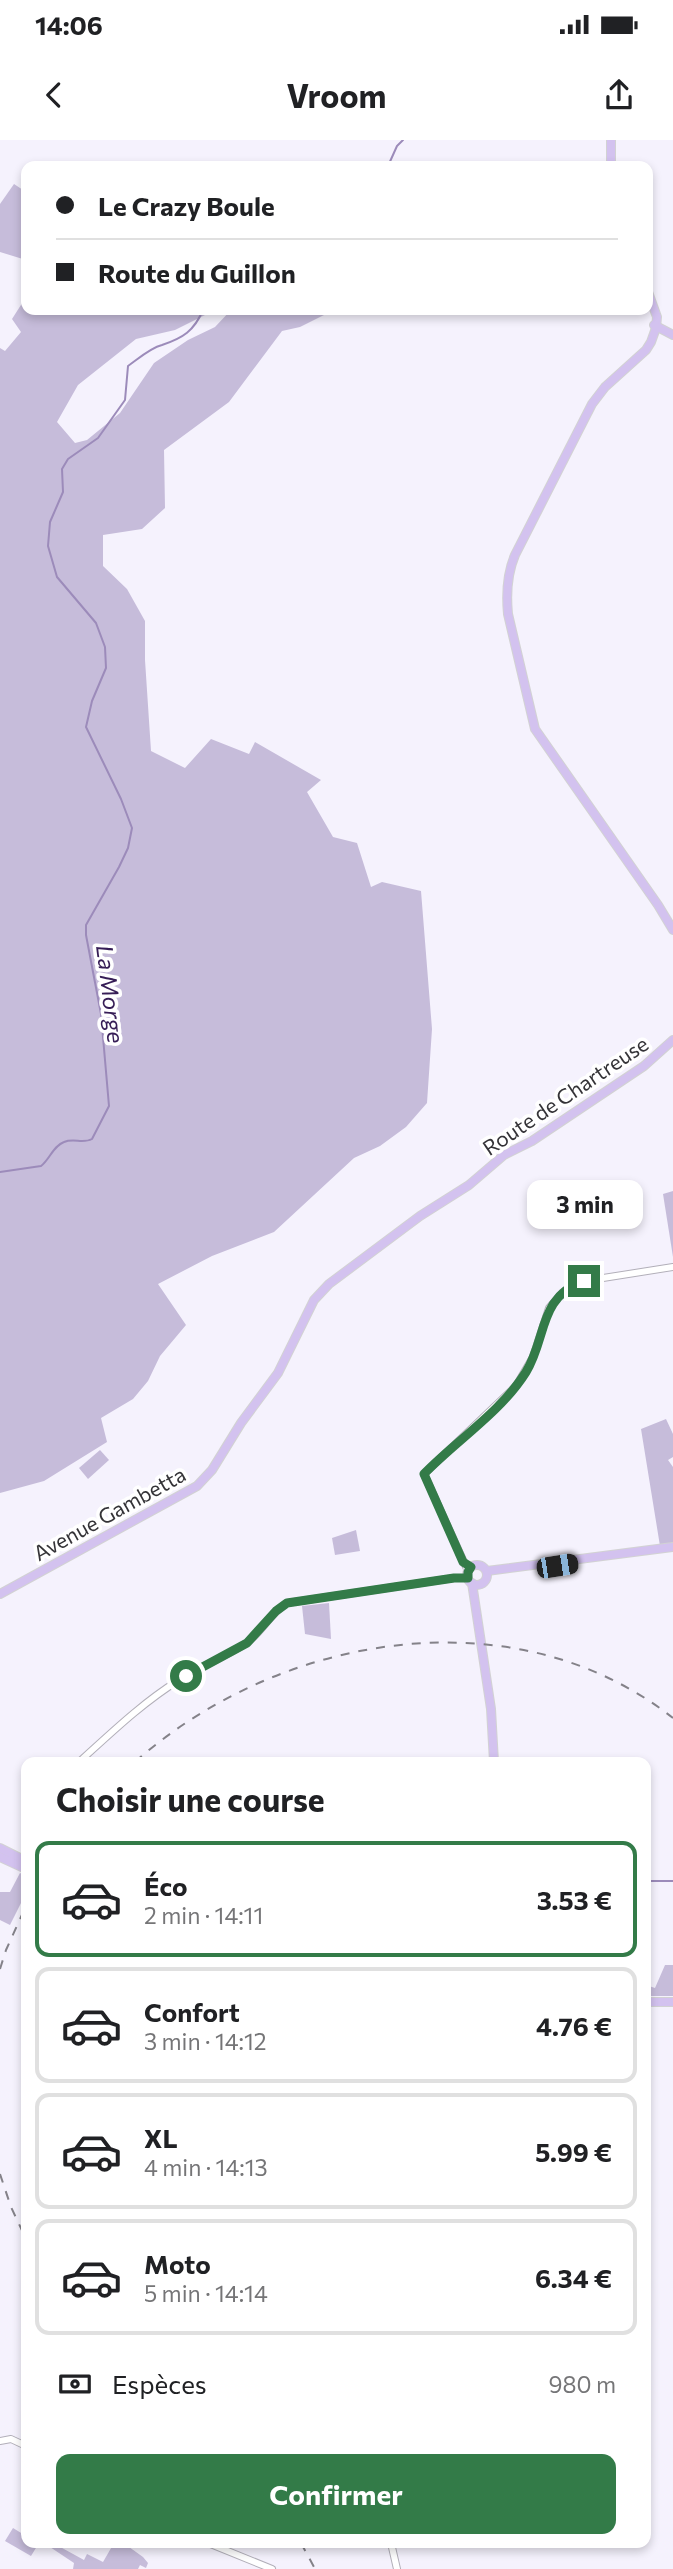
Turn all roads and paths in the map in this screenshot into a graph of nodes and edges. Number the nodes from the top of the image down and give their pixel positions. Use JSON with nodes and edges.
{"nodes":[{"id":1,"x":611,"y":140,"type":"edge"},
{"id":2,"x":611,"y":161,"type":"edge"},
{"id":3,"x":653,"y":304,"type":"edge"},
{"id":4,"x":652,"y":315,"type":"edge"},
{"id":5,"x":655,"y":324,"type":"junction"},
{"id":6,"x":671,"y":332,"type":"edge"},
{"id":7,"x":673,"y":930,"type":"edge"},
{"id":8,"x":673,"y":1040,"type":"edge"},
{"id":9,"x":441,"y":1203,"type":"joint"},
{"id":10,"x":673,"y":1267,"type":"edge"},
{"id":11,"x":670,"y":1548,"type":"edge"},
{"id":12,"x":470,"y":1574,"type":"junction"},
{"id":13,"x":487,"y":1574,"type":"junction"},
{"id":14,"x":0,"y":1594,"type":"edge"},
{"id":15,"x":85,"y":1757,"type":"edge"},
{"id":16,"x":496,"y":1757,"type":"edge"},
{"id":17,"x":0,"y":1848,"type":"edge"},
{"id":18,"x":0,"y":1857,"type":"edge"},
{"id":19,"x":21,"y":1858,"type":"edge"},
{"id":20,"x":21,"y":1867,"type":"edge"},
{"id":21,"x":672,"y":2002,"type":"edge"},
{"id":22,"x":651,"y":2003,"type":"edge"},
{"id":23,"x":0,"y":2441,"type":"edge"},
{"id":24,"x":21,"y":2443,"type":"edge"},
{"id":25,"x":220,"y":2548,"type":"edge"},
{"id":26,"x":392,"y":2548,"type":"edge"},
{"id":27,"x":272,"y":2569,"type":"edge"},
{"id":28,"x":397,"y":2569,"type":"edge"}],
"edges":[{"from":1,"to":2,"type":"main road"},
{"from":3,"to":5,"type":"main road"},
{"from":4,"to":5,"type":"main road"},
{"from":5,"to":6,"type":"main road"},
{"from":5,"to":7,"type":"main road"},
{"from":8,"to":9,"type":"main road","name":"Route de Chartreuse"},
{"from":9,"to":14,"type":"main road","name":"Avenue Gambetta"},
{"from":10,"to":12,"type":"street"},
{"from":11,"to":13,"type":"main road"},
{"from":12,"to":13,"type":"main road"},
{"from":12,"to":13,"type":"main road"},
{"from":12,"to":15,"type":"street"},
{"from":12,"to":16,"type":"main road"},
{"from":17,"to":19,"type":"main road"},
{"from":18,"to":20,"type":"main road"},
{"from":21,"to":22,"type":"main road"},
{"from":23,"to":24,"type":"street"},
{"from":25,"to":27,"type":"street"},
{"from":26,"to":28,"type":"street"}]}
